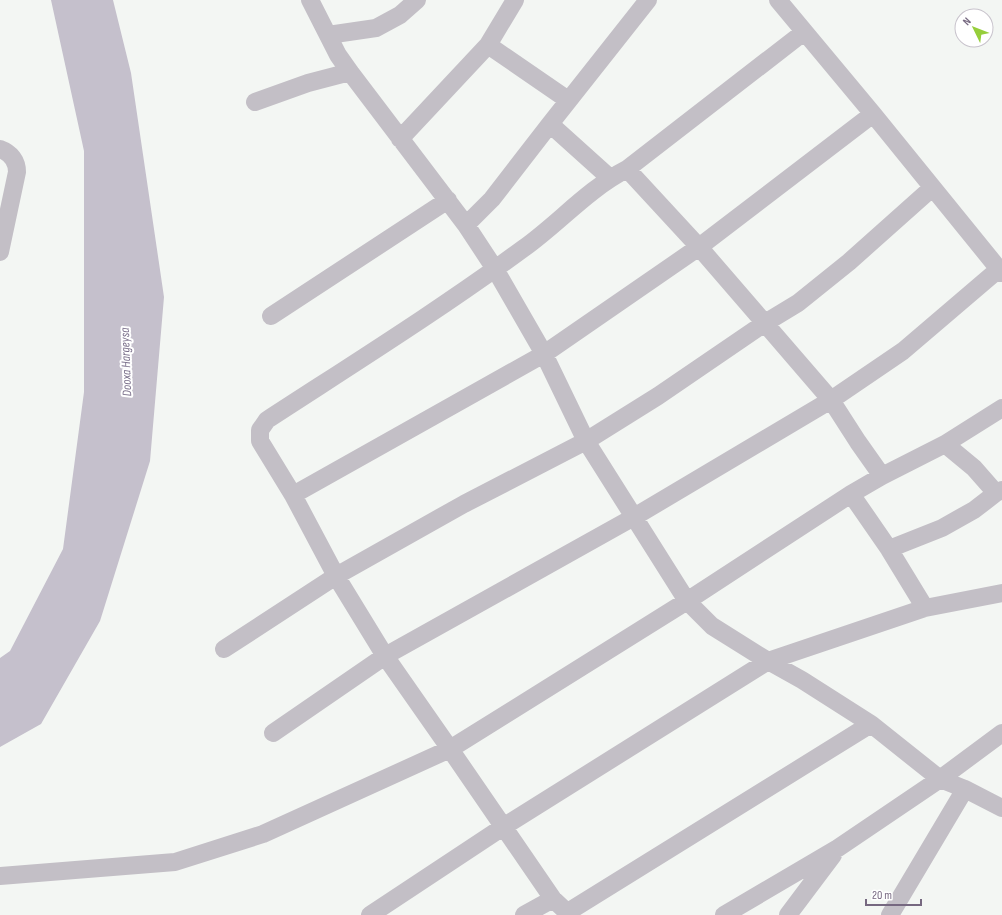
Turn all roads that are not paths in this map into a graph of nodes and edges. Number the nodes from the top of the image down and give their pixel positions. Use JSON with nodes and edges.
{"nodes":[{"id":1,"x":310,"y":0,"type":"edge"},
{"id":2,"x":417,"y":0,"type":"edge"},
{"id":3,"x":514,"y":0,"type":"edge"},
{"id":4,"x":648,"y":0,"type":"edge"},
{"id":5,"x":778,"y":0,"type":"edge"},
{"id":6,"x":804,"y":32,"type":"junction"},
{"id":7,"x":328,"y":35,"type":"junction"},
{"id":8,"x":488,"y":45,"type":"junction"},
{"id":9,"x":350,"y":72,"type":"junction"},
{"id":10,"x":568,"y":100,"type":"junction"},
{"id":11,"x":255,"y":102,"type":"dead end"},
{"id":12,"x":873,"y":114,"type":"junction"},
{"id":13,"x":550,"y":124,"type":"junction"},
{"id":14,"x":400,"y":139,"type":"junction"},
{"id":15,"x":0,"y":149,"type":"edge"},
{"id":16,"x":627,"y":169,"type":"junction"},
{"id":17,"x":610,"y":178,"type":"junction"},
{"id":18,"x":932,"y":188,"type":"junction"},
{"id":19,"x":448,"y":200,"type":"junction"},
{"id":20,"x":466,"y":224,"type":"junction"},
{"id":21,"x":699,"y":247,"type":"junction"},
{"id":22,"x":0,"y":252,"type":"edge"},
{"id":23,"x":495,"y":269,"type":"junction"},
{"id":24,"x":1000,"y":271,"type":"edge"},
{"id":25,"x":271,"y":316,"type":"dead end"},
{"id":26,"x":765,"y":323,"type":"junction"},
{"id":27,"x":544,"y":354,"type":"junction"},
{"id":28,"x":831,"y":400,"type":"junction"},
{"id":29,"x":1002,"y":408,"type":"edge"},
{"id":30,"x":586,"y":440,"type":"junction"},
{"id":31,"x":945,"y":444,"type":"junction"},
{"id":32,"x":882,"y":476,"type":"junction"},
{"id":33,"x":999,"y":491,"type":"edge"},
{"id":34,"x":851,"y":494,"type":"junction"},
{"id":35,"x":293,"y":495,"type":"junction"},
{"id":36,"x":634,"y":517,"type":"junction"},
{"id":37,"x":889,"y":548,"type":"junction"},
{"id":38,"x":336,"y":576,"type":"junction"},
{"id":39,"x":1002,"y":593,"type":"edge"},
{"id":40,"x":687,"y":601,"type":"junction"},
{"id":41,"x":925,"y":608,"type":"junction"},
{"id":42,"x":224,"y":649,"type":"dead end"},
{"id":43,"x":385,"y":656,"type":"junction"},
{"id":44,"x":768,"y":661,"type":"junction"},
{"id":45,"x":871,"y":724,"type":"junction"},
{"id":46,"x":272,"y":733,"type":"dead end"},
{"id":47,"x":1002,"y":733,"type":"edge"},
{"id":48,"x":450,"y":749,"type":"junction"},
{"id":49,"x":940,"y":779,"type":"junction"},
{"id":50,"x":965,"y":789,"type":"junction"},
{"id":51,"x":1002,"y":808,"type":"edge"},
{"id":52,"x":503,"y":827,"type":"junction"},
{"id":53,"x":838,"y":848,"type":"junction"},
{"id":54,"x":0,"y":876,"type":"edge"},
{"id":55,"x":553,"y":899,"type":"junction"},
{"id":56,"x":569,"y":913,"type":"edge"},
{"id":57,"x":370,"y":915,"type":"edge"},
{"id":58,"x":524,"y":915,"type":"edge"},
{"id":59,"x":724,"y":915,"type":"edge"},
{"id":60,"x":788,"y":915,"type":"edge"},
{"id":61,"x":890,"y":915,"type":"edge"}],
"edges":[{"from":1,"to":7,"type":"street"},
{"from":2,"to":7,"type":"street"},
{"from":3,"to":8,"type":"street"},
{"from":4,"to":10,"type":"street"},
{"from":5,"to":6,"type":"street"},
{"from":6,"to":12,"type":"street"},
{"from":6,"to":16,"type":"street"},
{"from":7,"to":9,"type":"street"},
{"from":8,"to":10,"type":"street"},
{"from":8,"to":14,"type":"street"},
{"from":9,"to":11,"type":"street"},
{"from":9,"to":14,"type":"street"},
{"from":10,"to":13,"type":"street"},
{"from":12,"to":18,"type":"street"},
{"from":12,"to":21,"type":"street"},
{"from":13,"to":17,"type":"street"},
{"from":13,"to":20,"type":"street"},
{"from":14,"to":19,"type":"street"},
{"from":15,"to":22,"type":"street"},
{"from":16,"to":17,"type":"street"},
{"from":16,"to":21,"type":"street"},
{"from":17,"to":23,"type":"street"},
{"from":18,"to":24,"type":"street"},
{"from":18,"to":26,"type":"street"},
{"from":19,"to":20,"type":"street"},
{"from":19,"to":25,"type":"street"},
{"from":20,"to":23,"type":"street"},
{"from":21,"to":26,"type":"street"},
{"from":21,"to":27,"type":"street"},
{"from":23,"to":27,"type":"street"},
{"from":23,"to":35,"type":"street"},
{"from":24,"to":28,"type":"street"},
{"from":26,"to":28,"type":"street"},
{"from":26,"to":30,"type":"street"},
{"from":27,"to":30,"type":"street"},
{"from":27,"to":35,"type":"street"},
{"from":28,"to":32,"type":"street"},
{"from":28,"to":36,"type":"street"},
{"from":29,"to":31,"type":"street"},
{"from":30,"to":36,"type":"street"},
{"from":30,"to":38,"type":"street"},
{"from":31,"to":32,"type":"street"},
{"from":31,"to":33,"type":"street"},
{"from":32,"to":34,"type":"street"},
{"from":33,"to":37,"type":"street"},
{"from":34,"to":37,"type":"street"},
{"from":34,"to":40,"type":"street"},
{"from":35,"to":38,"type":"street"},
{"from":36,"to":40,"type":"street"},
{"from":36,"to":43,"type":"street"},
{"from":37,"to":41,"type":"street"},
{"from":38,"to":42,"type":"street"},
{"from":38,"to":43,"type":"street"},
{"from":39,"to":41,"type":"street"},
{"from":40,"to":44,"type":"street"},
{"from":40,"to":48,"type":"street"},
{"from":41,"to":44,"type":"street"},
{"from":43,"to":46,"type":"street"},
{"from":43,"to":48,"type":"street"},
{"from":44,"to":45,"type":"street"},
{"from":44,"to":52,"type":"street"},
{"from":45,"to":49,"type":"street"},
{"from":45,"to":56,"type":"street"},
{"from":47,"to":49,"type":"street"},
{"from":48,"to":52,"type":"street"},
{"from":48,"to":54,"type":"street"},
{"from":49,"to":50,"type":"street"},
{"from":49,"to":53,"type":"street"},
{"from":50,"to":51,"type":"street"},
{"from":50,"to":61,"type":"street"},
{"from":52,"to":55,"type":"street"},
{"from":52,"to":57,"type":"street"},
{"from":53,"to":59,"type":"street"},
{"from":53,"to":60,"type":"street"},
{"from":55,"to":56,"type":"street"},
{"from":55,"to":58,"type":"street"}]}
